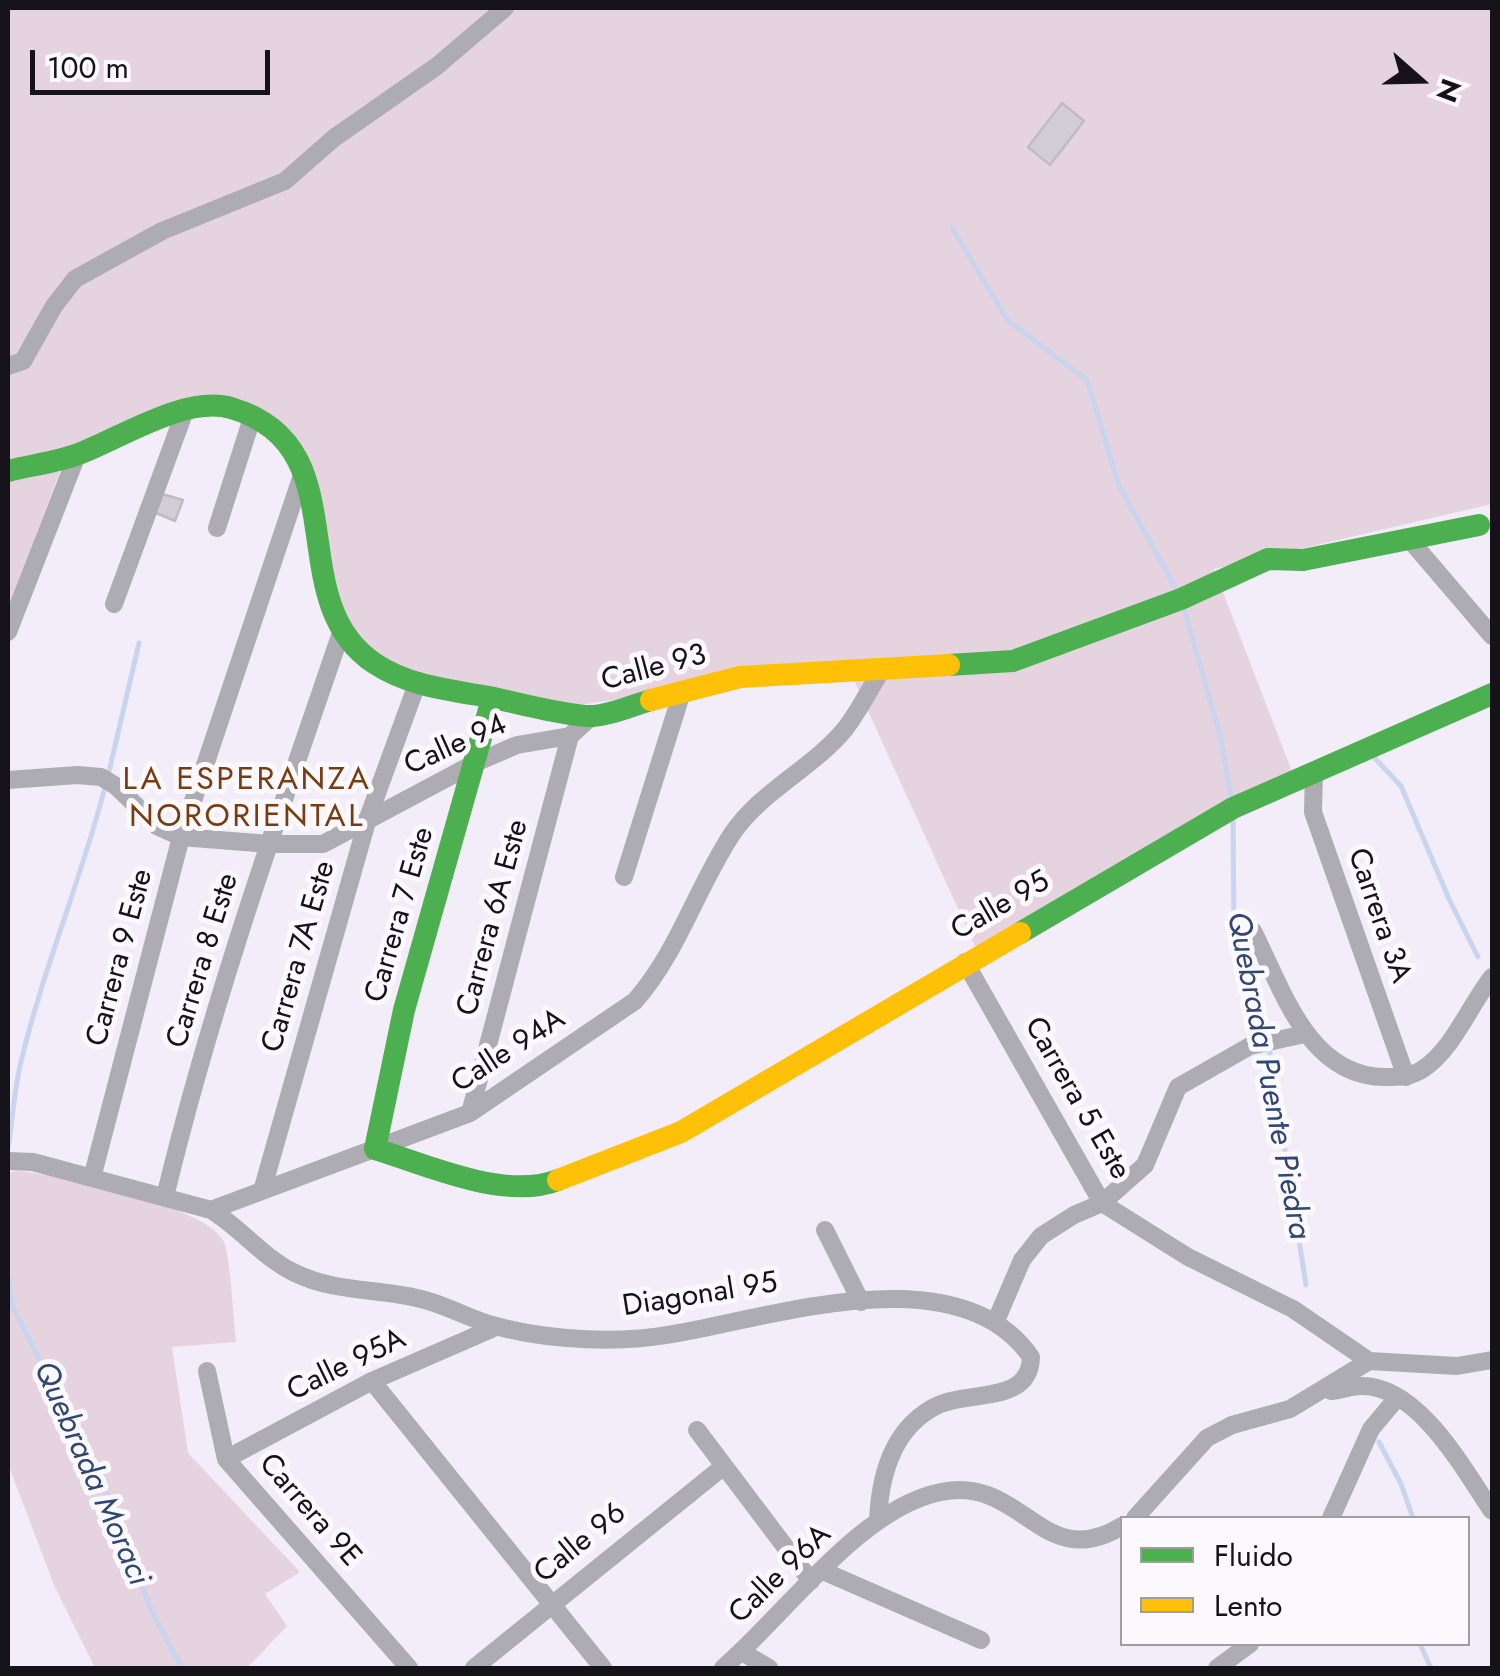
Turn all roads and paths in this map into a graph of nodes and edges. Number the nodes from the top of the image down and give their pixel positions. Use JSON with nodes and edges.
{"nodes":[{"id":1,"x":506,"y":8,"type":"edge"},
{"id":2,"x":8,"y":366,"type":"edge"},
{"id":3,"x":186,"y":408,"type":"junction"},
{"id":4,"x":252,"y":418,"type":"junction"},
{"id":5,"x":77,"y":454,"type":"junction"},
{"id":6,"x":304,"y":468,"type":"junction"},
{"id":7,"x":8,"y":471,"type":"edge"},
{"id":8,"x":1478,"y":525,"type":"dead end"},
{"id":9,"x":217,"y":528,"type":"dead end"},
{"id":10,"x":1410,"y":540,"type":"junction"},
{"id":11,"x":114,"y":604,"type":"dead end"},
{"id":12,"x":342,"y":630,"type":"junction"},
{"id":13,"x":8,"y":632,"type":"edge"},
{"id":14,"x":1492,"y":636,"type":"edge"},
{"id":15,"x":882,"y":670,"type":"junction"},
{"id":16,"x":416,"y":684,"type":"junction"},
{"id":17,"x":682,"y":692,"type":"junction"},
{"id":18,"x":1492,"y":694,"type":"edge"},
{"id":19,"x":492,"y":699,"type":"junction"},
{"id":20,"x":592,"y":716,"type":"junction"},
{"id":21,"x":570,"y":736,"type":"junction"},
{"id":22,"x":475,"y":762,"type":"junction"},
{"id":23,"x":1314,"y":772,"type":"junction"},
{"id":24,"x":8,"y":780,"type":"edge"},
{"id":25,"x":368,"y":818,"type":"junction"},
{"id":26,"x":181,"y":838,"type":"junction"},
{"id":27,"x":269,"y":844,"type":"junction"},
{"id":28,"x":624,"y":877,"type":"dead end"},
{"id":29,"x":1253,"y":932,"type":"dead end"},
{"id":30,"x":965,"y":962,"type":"junction"},
{"id":31,"x":1492,"y":977,"type":"edge"},
{"id":32,"x":1306,"y":1034,"type":"junction"},
{"id":33,"x":1406,"y":1077,"type":"junction"},
{"id":34,"x":470,"y":1113,"type":"junction"},
{"id":35,"x":374,"y":1149,"type":"junction"},
{"id":36,"x":12,"y":1161,"type":"edge"},
{"id":37,"x":92,"y":1178,"type":"junction"},
{"id":38,"x":262,"y":1191,"type":"junction"},
{"id":39,"x":166,"y":1197,"type":"junction"},
{"id":40,"x":1102,"y":1202,"type":"junction"},
{"id":41,"x":210,"y":1210,"type":"junction"},
{"id":42,"x":825,"y":1230,"type":"dead end"},
{"id":43,"x":861,"y":1302,"type":"junction"},
{"id":44,"x":995,"y":1323,"type":"junction"},
{"id":45,"x":496,"y":1326,"type":"junction"},
{"id":46,"x":1492,"y":1360,"type":"edge"},
{"id":47,"x":1369,"y":1361,"type":"junction"},
{"id":48,"x":207,"y":1371,"type":"dead end"},
{"id":49,"x":372,"y":1381,"type":"junction"},
{"id":50,"x":1320,"y":1393,"type":"junction"},
{"id":51,"x":1397,"y":1398,"type":"junction"},
{"id":52,"x":697,"y":1430,"type":"dead end"},
{"id":53,"x":226,"y":1460,"type":"junction"},
{"id":54,"x":724,"y":1466,"type":"junction"},
{"id":55,"x":1492,"y":1512,"type":"edge"},
{"id":56,"x":1137,"y":1516,"type":"edge"},
{"id":57,"x":1331,"y":1516,"type":"edge"},
{"id":58,"x":878,"y":1520,"type":"junction"},
{"id":59,"x":1117,"y":1529,"type":"edge"},
{"id":60,"x":817,"y":1576,"type":"junction"},
{"id":61,"x":552,"y":1602,"type":"junction"},
{"id":62,"x":982,"y":1640,"type":"dead end"},
{"id":63,"x":1247,"y":1646,"type":"edge"},
{"id":64,"x":742,"y":1652,"type":"junction"},
{"id":65,"x":409,"y":1668,"type":"edge"},
{"id":66,"x":474,"y":1668,"type":"edge"},
{"id":67,"x":603,"y":1668,"type":"edge"},
{"id":68,"x":723,"y":1668,"type":"edge"},
{"id":69,"x":768,"y":1668,"type":"edge"},
{"id":70,"x":1216,"y":1668,"type":"edge"}],
"edges":[{"from":1,"to":2,"type":"street"},
{"from":3,"to":4,"type":"street","name":"Calle 93"},
{"from":3,"to":5,"type":"street","name":"Calle 93"},
{"from":3,"to":11,"type":"street"},
{"from":4,"to":6,"type":"street","name":"Calle 93"},
{"from":4,"to":9,"type":"street"},
{"from":5,"to":7,"type":"street","name":"Calle 93"},
{"from":5,"to":13,"type":"street"},
{"from":6,"to":12,"type":"street","name":"Calle 93"},
{"from":6,"to":26,"type":"street","name":"Carrera 9 Este"},
{"from":8,"to":10,"type":"street","name":"Calle 93"},
{"from":10,"to":14,"type":"street"},
{"from":10,"to":15,"type":"street","name":"Calle 93"},
{"from":12,"to":16,"type":"street","name":"Calle 93"},
{"from":12,"to":27,"type":"street","name":"Carrera 8 Este"},
{"from":15,"to":17,"type":"street","name":"Calle 93"},
{"from":15,"to":34,"type":"street","name":"Calle 94A"},
{"from":16,"to":19,"type":"street","name":"Calle 93"},
{"from":16,"to":25,"type":"street","name":"Carrera 7A Este"},
{"from":17,"to":20,"type":"street","name":"Calle 93"},
{"from":17,"to":28,"type":"street"},
{"from":18,"to":23,"type":"street","name":"Calle 95"},
{"from":19,"to":20,"type":"street","name":"Calle 93"},
{"from":19,"to":22,"type":"street","name":"Carrera 7 Este"},
{"from":20,"to":21,"type":"street"},
{"from":21,"to":22,"type":"street","name":"Calle 94"},
{"from":21,"to":34,"type":"street","name":"Carrera 6A Este"},
{"from":22,"to":25,"type":"street","name":"Calle 94"},
{"from":22,"to":35,"type":"street","name":"Carrera 7 Este"},
{"from":23,"to":30,"type":"street","name":"Calle 95"},
{"from":23,"to":33,"type":"street","name":"Carrera 3A"},
{"from":24,"to":26,"type":"street"},
{"from":25,"to":27,"type":"street","name":"Calle 94"},
{"from":25,"to":38,"type":"street","name":"Carrera 7A Este"},
{"from":26,"to":27,"type":"street","name":"Calle 94"},
{"from":26,"to":37,"type":"street","name":"Carrera 9 Este"},
{"from":27,"to":39,"type":"street","name":"Carrera 8 Este"},
{"from":29,"to":32,"type":"street"},
{"from":30,"to":35,"type":"street","name":"Calle 95"},
{"from":30,"to":40,"type":"street","name":"Carrera 5 Este"},
{"from":31,"to":33,"type":"street"},
{"from":32,"to":33,"type":"street"},
{"from":32,"to":40,"type":"street"},
{"from":34,"to":35,"type":"street","name":"Calle 94A"},
{"from":35,"to":38,"type":"street","name":"Calle 94A"},
{"from":36,"to":37,"type":"street"},
{"from":37,"to":39,"type":"street"},
{"from":38,"to":41,"type":"street","name":"Calle 94A"},
{"from":39,"to":41,"type":"street"},
{"from":40,"to":44,"type":"street"},
{"from":40,"to":47,"type":"street","name":"Carrera 5 Este"},
{"from":41,"to":45,"type":"street","name":"Diagonal 95"},
{"from":42,"to":43,"type":"street"},
{"from":43,"to":44,"type":"street","name":"Diagonal 95"},
{"from":43,"to":45,"type":"street","name":"Diagonal 95"},
{"from":44,"to":58,"type":"street","name":"Diagonal 95"},
{"from":45,"to":49,"type":"street","name":"Calle 95A"},
{"from":46,"to":47,"type":"street"},
{"from":47,"to":50,"type":"street"},
{"from":48,"to":53,"type":"street","name":"Carrera 9E"},
{"from":49,"to":53,"type":"street","name":"Calle 95A"},
{"from":49,"to":61,"type":"street"},
{"from":50,"to":51,"type":"street"},
{"from":50,"to":56,"type":"street"},
{"from":51,"to":55,"type":"street"},
{"from":51,"to":57,"type":"street"},
{"from":52,"to":54,"type":"street"},
{"from":53,"to":65,"type":"street","name":"Carrera 9E"},
{"from":54,"to":60,"type":"street"},
{"from":54,"to":61,"type":"street","name":"Calle 96"},
{"from":58,"to":59,"type":"street","name":"Calle 96A"},
{"from":58,"to":60,"type":"street","name":"Calle 96A"},
{"from":60,"to":62,"type":"street"},
{"from":60,"to":64,"type":"street","name":"Calle 96A"},
{"from":61,"to":66,"type":"street","name":"Calle 96"},
{"from":61,"to":67,"type":"street"},
{"from":63,"to":70,"type":"street"},
{"from":64,"to":68,"type":"street","name":"Calle 96A"},
{"from":64,"to":69,"type":"street"}]}
